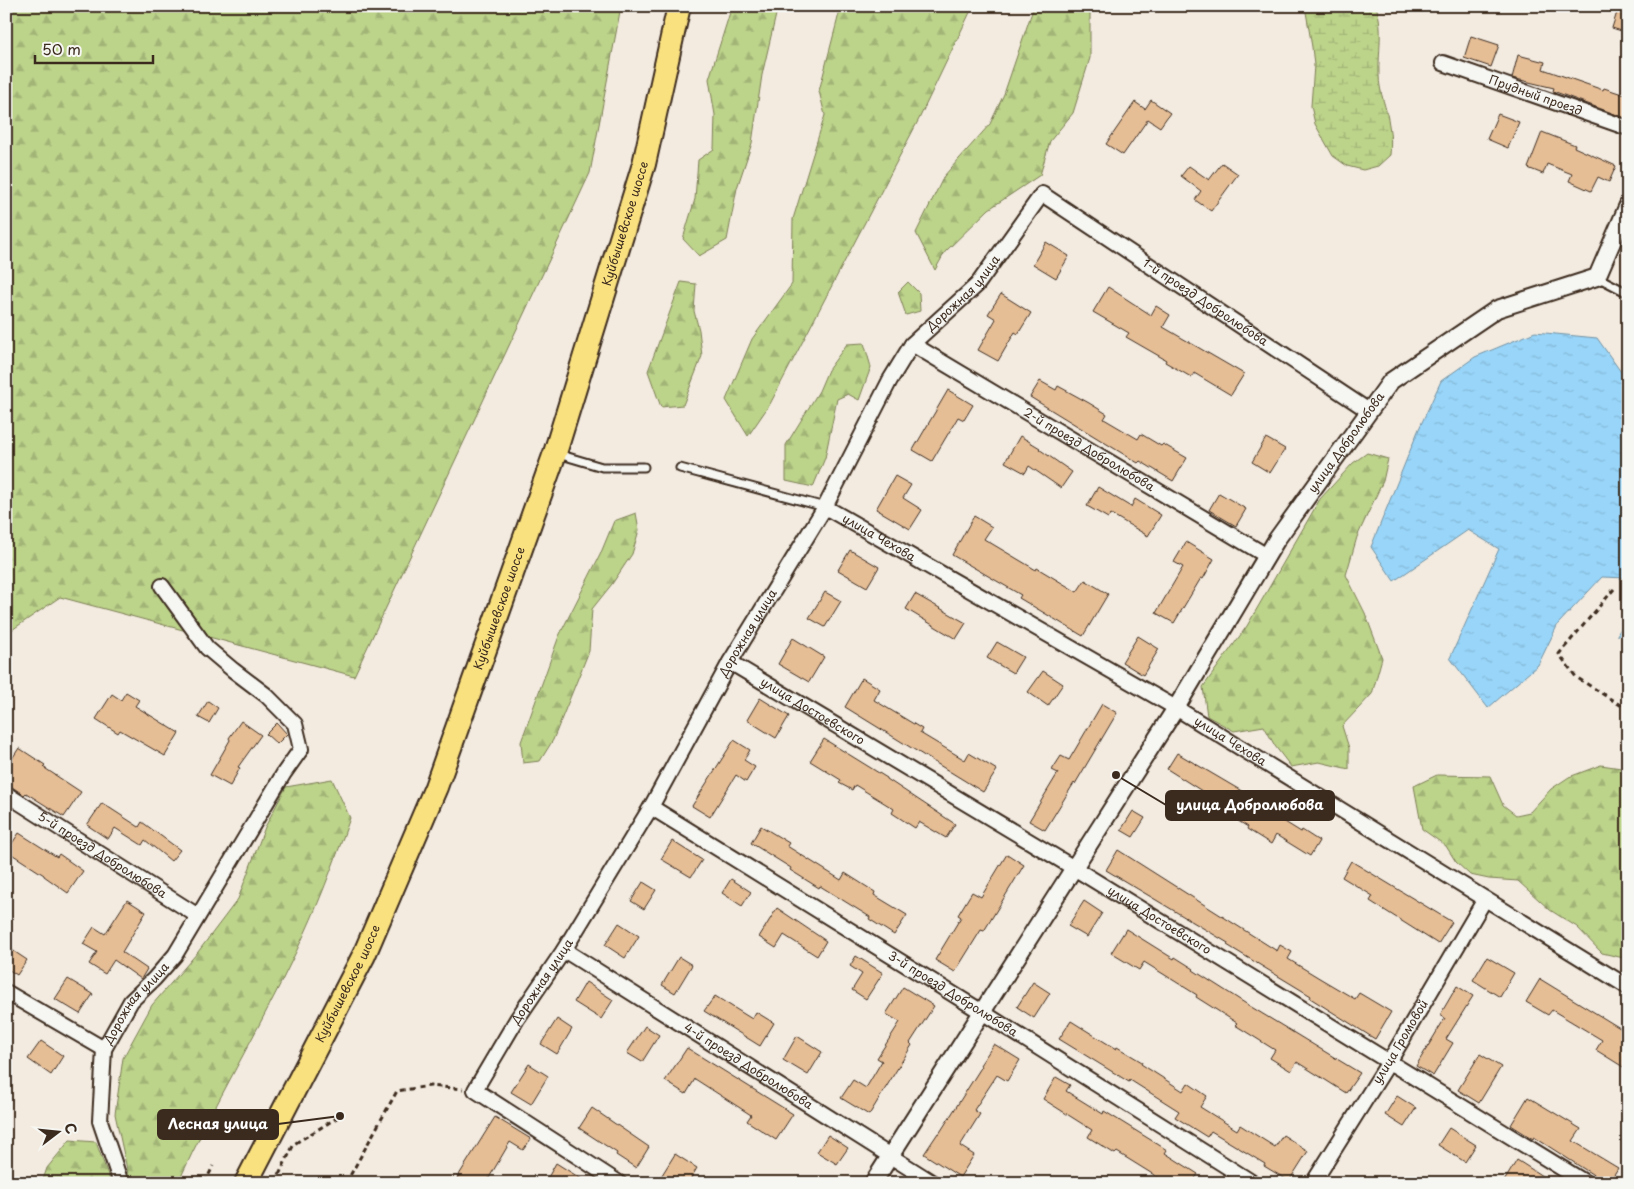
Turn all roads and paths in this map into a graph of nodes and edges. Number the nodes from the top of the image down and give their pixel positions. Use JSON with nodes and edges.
{"nodes":[{"id":1,"x":679,"y":6,"type":"edge"},
{"id":2,"x":1443,"y":63,"type":"dead end"},
{"id":3,"x":1628,"y":128,"type":"edge"},
{"id":4,"x":1042,"y":194,"type":"joint"},
{"id":5,"x":1628,"y":205,"type":"edge"},
{"id":6,"x":1597,"y":277,"type":"junction"},
{"id":7,"x":1628,"y":293,"type":"edge"},
{"id":8,"x":912,"y":344,"type":"junction"},
{"id":9,"x":1370,"y":411,"type":"junction"},
{"id":10,"x":555,"y":453,"type":"junction"},
{"id":11,"x":644,"y":468,"type":"dead end"},
{"id":12,"x":680,"y":468,"type":"dead end"},
{"id":13,"x":824,"y":507,"type":"junction"},
{"id":14,"x":1267,"y":556,"type":"junction"},
{"id":15,"x":162,"y":586,"type":"dead end"},
{"id":16,"x":1614,"y":589,"type":"dead end"},
{"id":17,"x":730,"y":662,"type":"junction"},
{"id":18,"x":1176,"y":708,"type":"junction"},
{"id":19,"x":1628,"y":710,"type":"edge"},
{"id":20,"x":6,"y":794,"type":"edge"},
{"id":21,"x":651,"y":807,"type":"junction"},
{"id":22,"x":1074,"y":868,"type":"junction"},
{"id":23,"x":1485,"y":899,"type":"junction"},
{"id":24,"x":198,"y":916,"type":"junction"},
{"id":25,"x":564,"y":950,"type":"junction"},
{"id":26,"x":1628,"y":987,"type":"edge"},
{"id":27,"x":6,"y":992,"type":"edge"},
{"id":28,"x":982,"y":1012,"type":"junction"},
{"id":29,"x":104,"y":1049,"type":"junction"},
{"id":30,"x":1389,"y":1062,"type":"junction"},
{"id":31,"x":475,"y":1090,"type":"junction"},
{"id":32,"x":340,"y":1116,"type":"dead end"},
{"id":33,"x":890,"y":1156,"type":"junction"},
{"id":34,"x":213,"y":1166,"type":"dead end"},
{"id":35,"x":120,"y":1183,"type":"edge"},
{"id":36,"x":204,"y":1183,"type":"edge"},
{"id":37,"x":246,"y":1183,"type":"edge"},
{"id":38,"x":275,"y":1183,"type":"edge"},
{"id":39,"x":346,"y":1183,"type":"edge"},
{"id":40,"x":620,"y":1183,"type":"edge"},
{"id":41,"x":873,"y":1183,"type":"edge"},
{"id":42,"x":933,"y":1183,"type":"edge"},
{"id":43,"x":1253,"y":1183,"type":"edge"},
{"id":44,"x":1313,"y":1183,"type":"edge"},
{"id":45,"x":1586,"y":1183,"type":"edge"}],
"edges":[{"from":1,"to":10,"type":"highway","name":"Куйбышевское шоссе"},
{"from":2,"to":3,"type":"street","name":"Прудный проезд"},
{"from":4,"to":8,"type":"street","name":"Дорожная улица"},
{"from":4,"to":9,"type":"street","name":"1-й проезд Добролюбова"},
{"from":5,"to":6,"type":"street"},
{"from":6,"to":7,"type":"lane"},
{"from":6,"to":9,"type":"street","name":"улица Добролюбова"},
{"from":8,"to":13,"type":"street","name":"Дорожная улица"},
{"from":8,"to":14,"type":"street","name":"2-й проезд Добролюбова"},
{"from":9,"to":14,"type":"street","name":"улица Добролюбова"},
{"from":10,"to":11,"type":"lane"},
{"from":10,"to":37,"type":"highway","name":"Куйбышевское шоссе"},
{"from":12,"to":13,"type":"lane"},
{"from":13,"to":17,"type":"street","name":"Дорожная улица"},
{"from":13,"to":18,"type":"street","name":"улица Чехова"},
{"from":14,"to":18,"type":"street","name":"улица Добролюбова"},
{"from":15,"to":24,"type":"street","name":"Дорожная улица"},
{"from":16,"to":19,"type":"path"},
{"from":17,"to":21,"type":"street","name":"Дорожная улица"},
{"from":17,"to":22,"type":"street","name":"улица Достоевского"},
{"from":18,"to":22,"type":"street","name":"улица Добролюбова"},
{"from":18,"to":23,"type":"street","name":"улица Чехова"},
{"from":20,"to":24,"type":"street","name":"5-й проезд Добролюбова"},
{"from":21,"to":25,"type":"street","name":"Дорожная улица"},
{"from":21,"to":28,"type":"street","name":"3-й проезд Добролюбова"},
{"from":22,"to":28,"type":"street","name":"улица Добролюбова"},
{"from":22,"to":30,"type":"street","name":"улица Достоевского"},
{"from":23,"to":26,"type":"street","name":"улица Чехова"},
{"from":23,"to":30,"type":"street","name":"улица Громовой"},
{"from":24,"to":29,"type":"street","name":"Дорожная улица"},
{"from":25,"to":31,"type":"street","name":"Дорожная улица"},
{"from":25,"to":33,"type":"street","name":"4-й проезд Добролюбова"},
{"from":27,"to":29,"type":"street"},
{"from":28,"to":33,"type":"street","name":"улица Добролюбова"},
{"from":28,"to":43,"type":"street","name":"3-й проезд Добролюбова"},
{"from":29,"to":35,"type":"street","name":"Дорожная улица"},
{"from":30,"to":44,"type":"street","name":"улица Громовой"},
{"from":30,"to":45,"type":"street","name":"улица Достоевского"},
{"from":31,"to":39,"type":"path"},
{"from":31,"to":40,"type":"street"},
{"from":32,"to":38,"type":"path"},
{"from":33,"to":41,"type":"street","name":"улица Добролюбова"},
{"from":33,"to":42,"type":"street","name":"4-й проезд Добролюбова"},
{"from":34,"to":36,"type":"path"}]}
